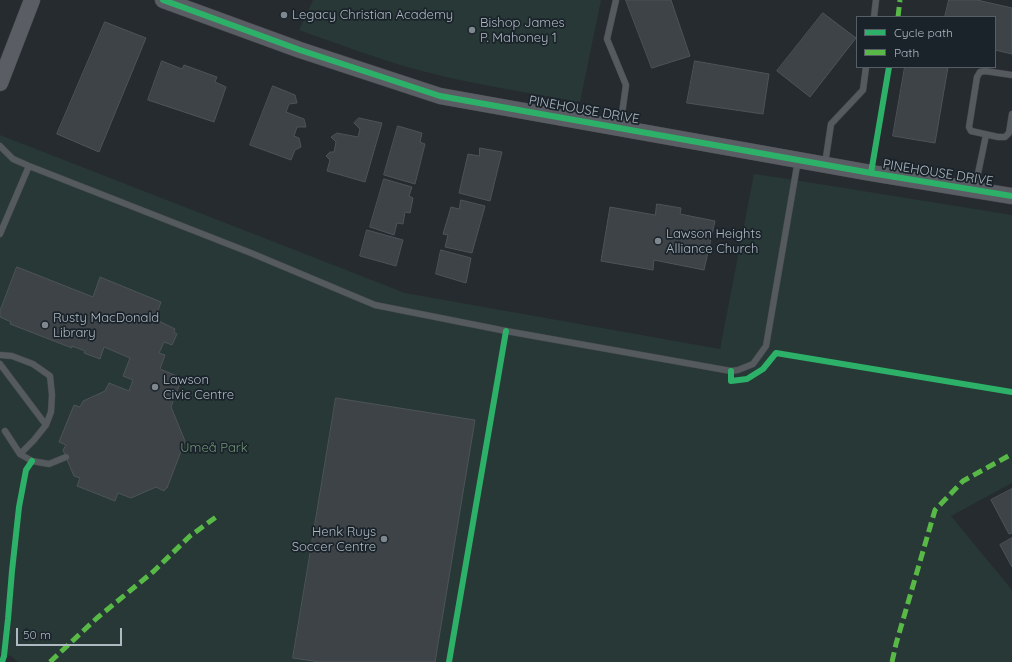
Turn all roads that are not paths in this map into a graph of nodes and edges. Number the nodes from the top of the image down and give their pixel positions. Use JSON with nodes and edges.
{"nodes":[{"id":1,"x":32,"y":0,"type":"edge"},
{"id":2,"x":163,"y":0,"type":"edge"},
{"id":3,"x":616,"y":0,"type":"edge"},
{"id":4,"x":876,"y":0,"type":"edge"},
{"id":5,"x":874,"y":16,"type":"edge"},
{"id":6,"x":866,"y":68,"type":"edge"},
{"id":7,"x":1012,"y":75,"type":"edge"},
{"id":8,"x":0,"y":83,"type":"edge"},
{"id":9,"x":1012,"y":114,"type":"edge"},
{"id":10,"x":620,"y":128,"type":"junction"},
{"id":11,"x":986,"y":135,"type":"junction"},
{"id":12,"x":0,"y":146,"type":"edge"},
{"id":13,"x":798,"y":160,"type":"junction"},
{"id":14,"x":824,"y":165,"type":"junction"},
{"id":15,"x":29,"y":166,"type":"junction"},
{"id":16,"x":974,"y":190,"type":"junction"},
{"id":17,"x":1012,"y":196,"type":"edge"},
{"id":18,"x":0,"y":234,"type":"edge"},
{"id":19,"x":0,"y":355,"type":"edge"},
{"id":20,"x":0,"y":364,"type":"edge"},
{"id":21,"x":46,"y":425,"type":"junction"},
{"id":22,"x":5,"y":431,"type":"dead end"},
{"id":23,"x":20,"y":454,"type":"junction"},
{"id":24,"x":66,"y":457,"type":"dead end"}],
"edges":[{"from":1,"to":8,"type":"street"},
{"from":2,"to":10,"type":"street","name":"PINEHOUSE DRIVE"},
{"from":3,"to":10,"type":"lane"},
{"from":4,"to":5,"type":"lane"},
{"from":6,"to":14,"type":"lane"},
{"from":7,"to":11,"type":"lane"},
{"from":9,"to":11,"type":"lane"},
{"from":10,"to":13,"type":"street","name":"PINEHOUSE DRIVE"},
{"from":11,"to":16,"type":"lane"},
{"from":12,"to":15,"type":"lane"},
{"from":13,"to":14,"type":"street","name":"PINEHOUSE DRIVE"},
{"from":13,"to":15,"type":"lane"},
{"from":14,"to":16,"type":"street","name":"PINEHOUSE DRIVE"},
{"from":15,"to":18,"type":"lane"},
{"from":16,"to":17,"type":"street","name":"PINEHOUSE DRIVE"},
{"from":19,"to":21,"type":"lane"},
{"from":20,"to":21,"type":"lane"},
{"from":21,"to":23,"type":"lane"},
{"from":22,"to":23,"type":"lane"},
{"from":23,"to":24,"type":"lane"}]}
